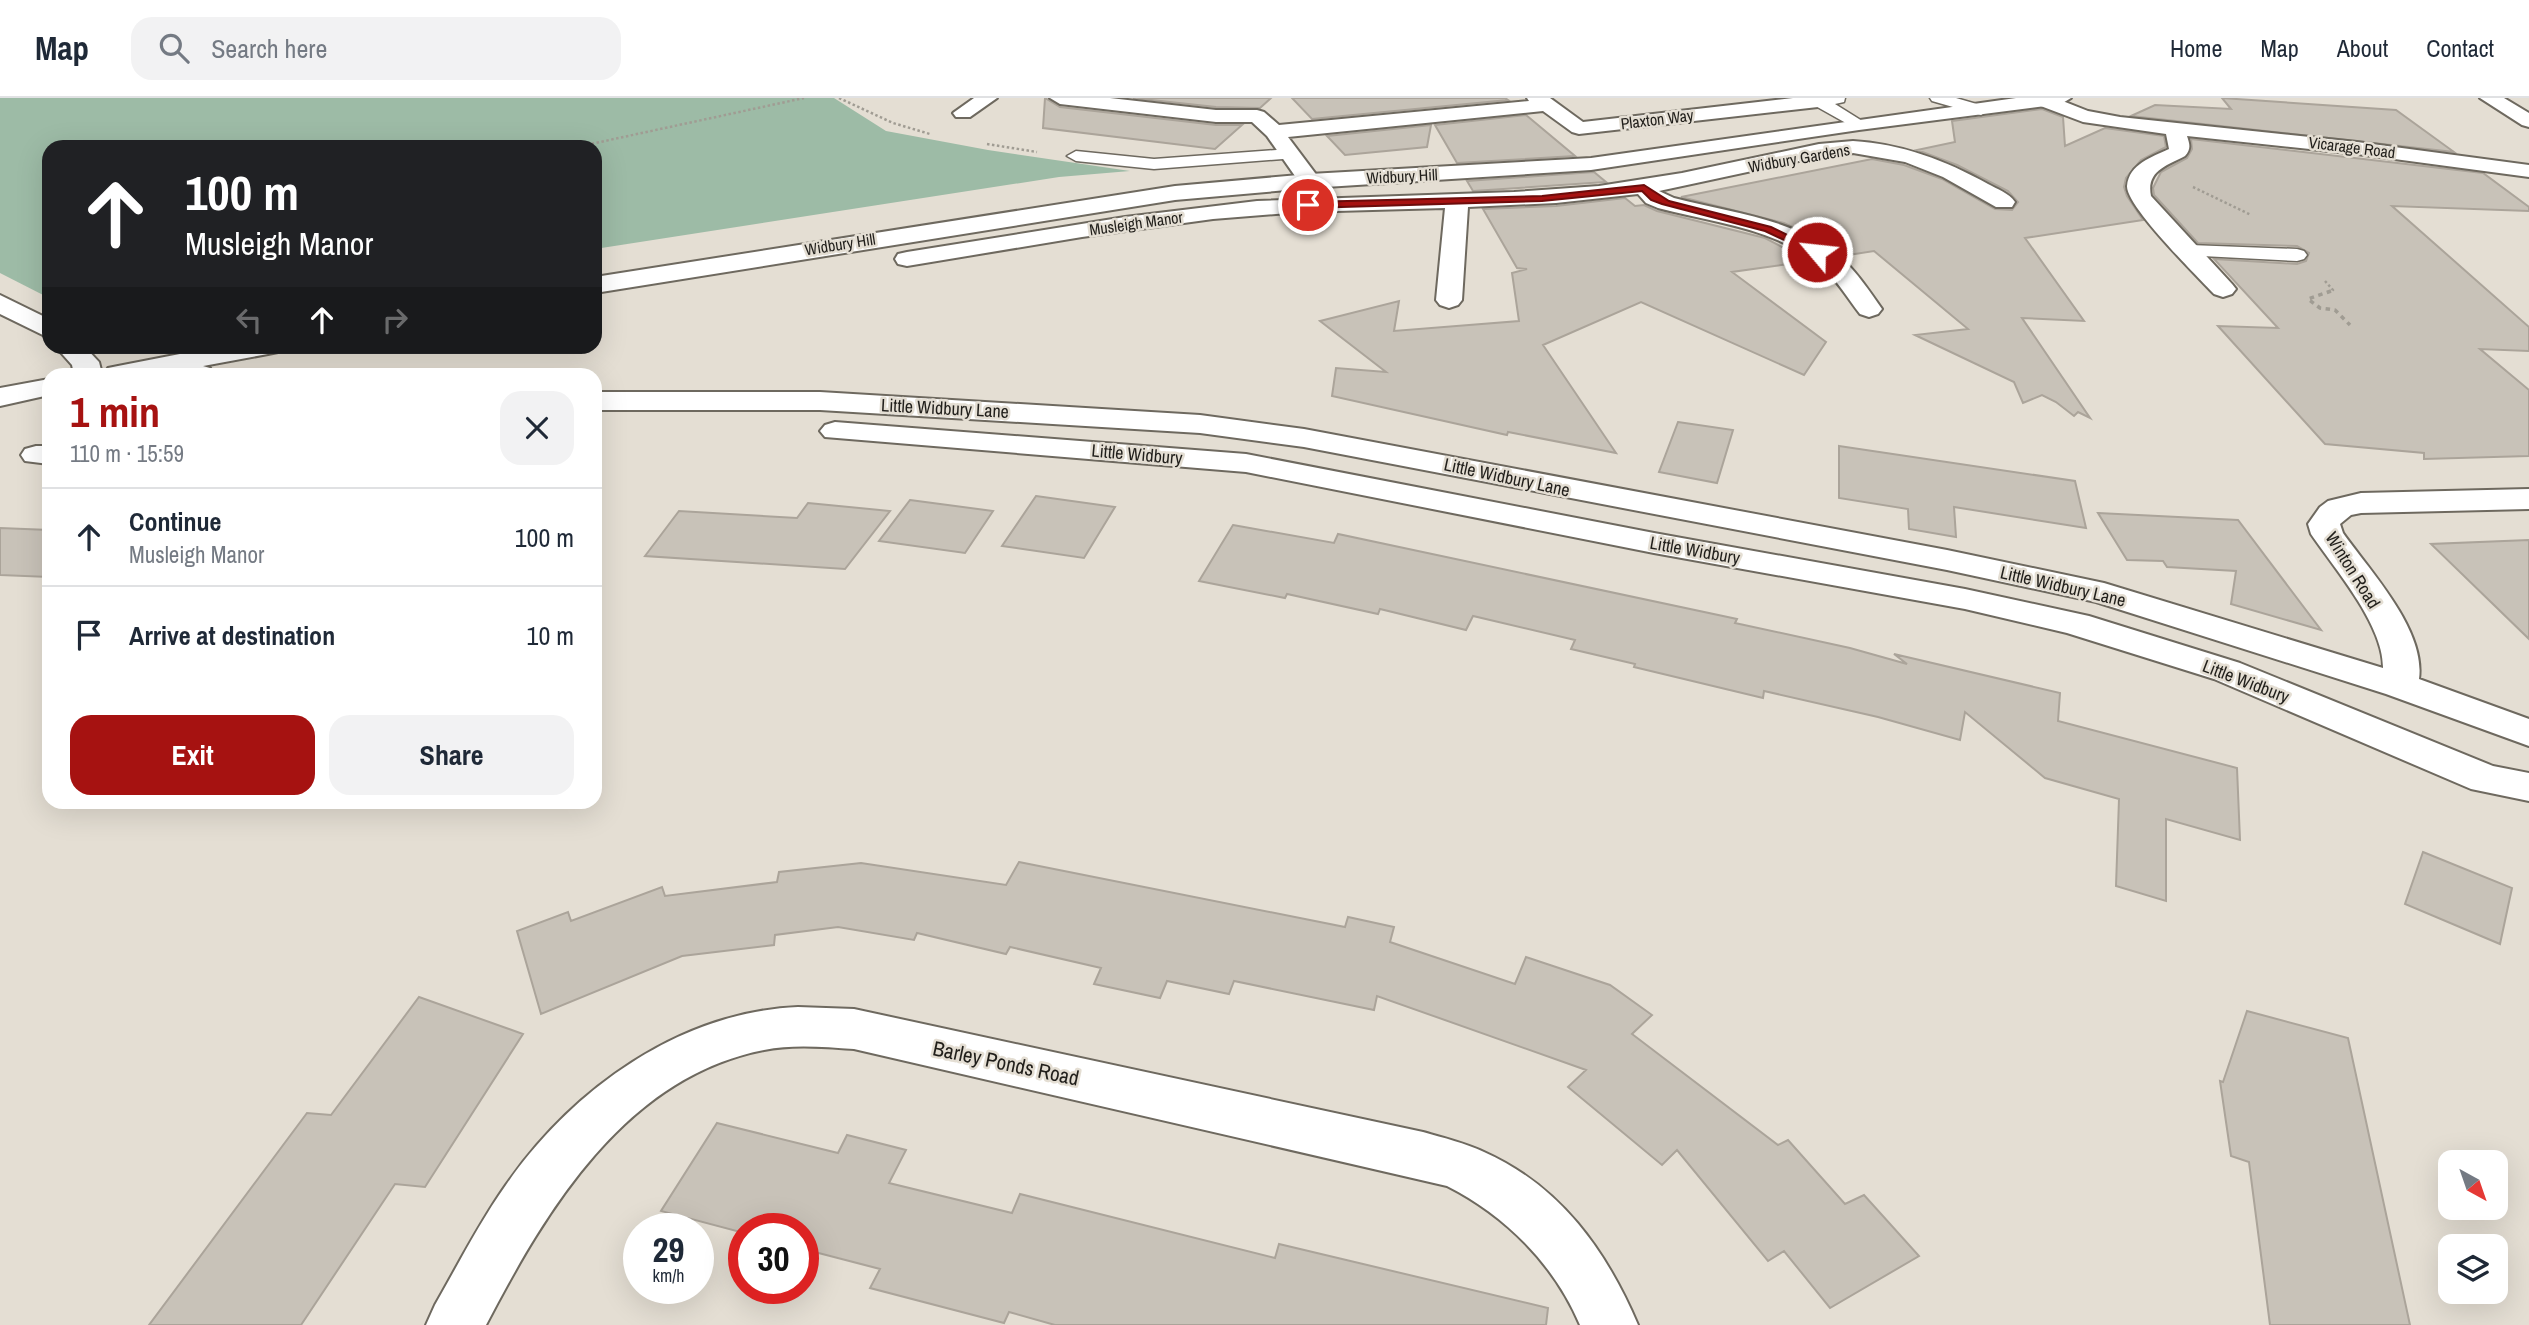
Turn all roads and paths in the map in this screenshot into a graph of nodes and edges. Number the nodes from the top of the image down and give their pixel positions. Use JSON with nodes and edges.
{"nodes":[{"id":1,"x":804,"y":98,"type":"edge"},
{"id":2,"x":987,"y":98,"type":"edge"},
{"id":3,"x":1060,"y":98,"type":"edge"},
{"id":4,"x":1938,"y":98,"type":"edge"},
{"id":5,"x":2490,"y":98,"type":"edge"},
{"id":6,"x":1839,"y":99,"type":"edge"},
{"id":7,"x":2053,"y":100,"type":"edge"},
{"id":8,"x":1541,"y":101,"type":"edge"},
{"id":9,"x":1818,"y":101,"type":"junction"},
{"id":10,"x":1981,"y":110,"type":"junction"},
{"id":11,"x":963,"y":113,"type":"dead end"},
{"id":12,"x":2529,"y":121,"type":"edge"},
{"id":13,"x":1859,"y":124,"type":"junction"},
{"id":14,"x":2174,"y":129,"type":"junction"},
{"id":15,"x":1274,"y":132,"type":"junction"},
{"id":16,"x":602,"y":142,"type":"edge"},
{"id":17,"x":1674,"y":153,"type":"junction"},
{"id":18,"x":1290,"y":154,"type":"junction"},
{"id":19,"x":1076,"y":156,"type":"dead end"},
{"id":20,"x":2529,"y":171,"type":"edge"},
{"id":21,"x":1709,"y":174,"type":"junction"},
{"id":22,"x":1310,"y":181,"type":"junction"},
{"id":23,"x":1644,"y":188,"type":"junction"},
{"id":24,"x":1366,"y":201,"type":"joint"},
{"id":25,"x":1457,"y":202,"type":"junction"},
{"id":26,"x":2004,"y":202,"type":"dead end"},
{"id":27,"x":2190,"y":251,"type":"junction"},
{"id":28,"x":2297,"y":255,"type":"dead end"},
{"id":29,"x":907,"y":259,"type":"dead end"},
{"id":30,"x":602,"y":284,"type":"edge"},
{"id":31,"x":2223,"y":289,"type":"dead end"},
{"id":32,"x":1449,"y":300,"type":"dead end"},
{"id":33,"x":0,"y":303,"type":"edge"},
{"id":34,"x":1869,"y":309,"type":"dead end"},
{"id":35,"x":42,"y":326,"type":"edge"},
{"id":36,"x":76,"y":354,"type":"edge"},
{"id":37,"x":227,"y":354,"type":"edge"},
{"id":38,"x":171,"y":365,"type":"junction"},
{"id":39,"x":86,"y":368,"type":"edge"},
{"id":40,"x":153,"y":368,"type":"edge"},
{"id":41,"x":181,"y":368,"type":"edge"},
{"id":42,"x":42,"y":388,"type":"edge"},
{"id":43,"x":0,"y":397,"type":"edge"},
{"id":44,"x":728,"y":400,"type":"junction"},
{"id":45,"x":602,"y":401,"type":"edge"},
{"id":46,"x":602,"y":420,"type":"edge"},
{"id":47,"x":835,"y":431,"type":"dead end"},
{"id":48,"x":2529,"y":499,"type":"edge"},
{"id":49,"x":2399,"y":685,"type":"junction"},
{"id":50,"x":2529,"y":733,"type":"edge"},
{"id":51,"x":2529,"y":787,"type":"edge"},
{"id":52,"x":455,"y":1325,"type":"edge"},
{"id":53,"x":1609,"y":1325,"type":"edge"}],
"edges":[{"from":1,"to":16,"type":"path"},
{"from":2,"to":11,"type":"street"},
{"from":3,"to":15,"type":"street"},
{"from":4,"to":10,"type":"lane"},
{"from":5,"to":12,"type":"street"},
{"from":6,"to":9,"type":"lane"},
{"from":7,"to":10,"type":"street","name":"Widbury Hill"},
{"from":7,"to":14,"type":"street","name":"Vicarage Road"},
{"from":8,"to":9,"type":"street","name":"Plaxton Way"},
{"from":8,"to":15,"type":"street","name":"Plaxton Way"},
{"from":9,"to":13,"type":"lane"},
{"from":10,"to":13,"type":"street","name":"Widbury Hill"},
{"from":13,"to":17,"type":"street","name":"Widbury Hill"},
{"from":14,"to":20,"type":"street","name":"Vicarage Road"},
{"from":14,"to":27,"type":"street"},
{"from":15,"to":18,"type":"street"},
{"from":17,"to":21,"type":"street"},
{"from":17,"to":22,"type":"street","name":"Widbury Hill"},
{"from":18,"to":19,"type":"lane"},
{"from":18,"to":22,"type":"street"},
{"from":21,"to":23,"type":"street","name":"Widbury Gardens"},
{"from":21,"to":26,"type":"street","name":"Widbury Gardens"},
{"from":22,"to":30,"type":"street","name":"Widbury Hill"},
{"from":23,"to":25,"type":"street","name":"Widbury Gardens"},
{"from":23,"to":34,"type":"street"},
{"from":24,"to":25,"type":"street","name":"Widbury Gardens"},
{"from":24,"to":29,"type":"street","name":"Musleigh Manor"},
{"from":25,"to":32,"type":"street"},
{"from":27,"to":28,"type":"lane"},
{"from":27,"to":31,"type":"street"},
{"from":33,"to":35,"type":"street"},
{"from":36,"to":39,"type":"street"},
{"from":37,"to":38,"type":"street"},
{"from":38,"to":40,"type":"street"},
{"from":38,"to":41,"type":"street"},
{"from":42,"to":43,"type":"street"},
{"from":44,"to":45,"type":"street","name":"Little Widbury Lane"},
{"from":44,"to":46,"type":"street"},
{"from":44,"to":49,"type":"street","name":"Little Widbury Lane"},
{"from":47,"to":51,"type":"street","name":"Little Widbury"},
{"from":48,"to":49,"type":"street","name":"Winton Road"},
{"from":49,"to":50,"type":"street"},
{"from":52,"to":53,"type":"street","name":"Barley Ponds Road"}]}
